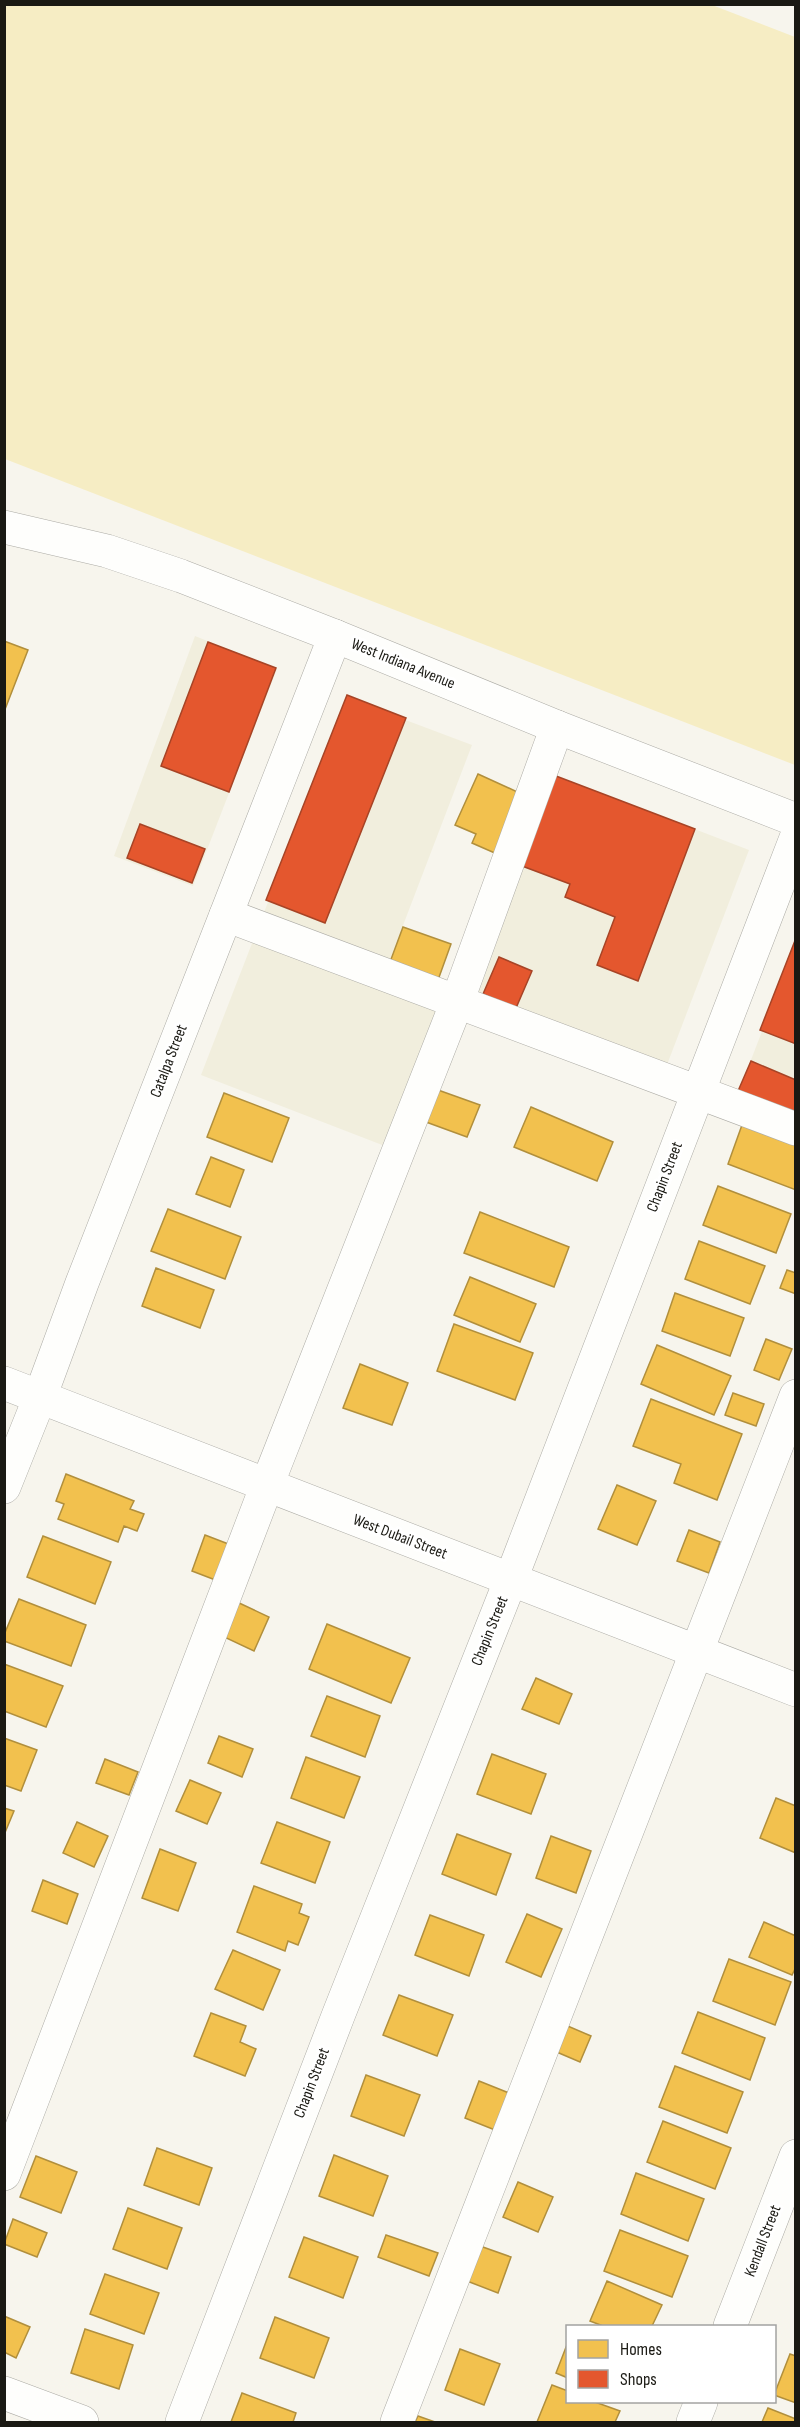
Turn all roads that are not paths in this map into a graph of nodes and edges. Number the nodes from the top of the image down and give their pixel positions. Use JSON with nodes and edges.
{"nodes":[{"id":1,"x":4,"y":527,"type":"edge"},
{"id":2,"x":335,"y":636,"type":"junction"},
{"id":3,"x":557,"y":727,"type":"junction"},
{"id":4,"x":795,"y":820,"type":"edge"},
{"id":5,"x":795,"y":838,"type":"edge"},
{"id":6,"x":226,"y":915,"type":"junction"},
{"id":7,"x":457,"y":1002,"type":"junction"},
{"id":8,"x":698,"y":1092,"type":"junction"},
{"id":9,"x":795,"y":1130,"type":"edge"},
{"id":10,"x":4,"y":1383,"type":"edge"},
{"id":11,"x":795,"y":1396,"type":"edge"},
{"id":12,"x":40,"y":1397,"type":"junction"},
{"id":13,"x":267,"y":1485,"type":"junction"},
{"id":14,"x":4,"y":1487,"type":"edge"},
{"id":15,"x":511,"y":1579,"type":"junction"},
{"id":16,"x":698,"y":1652,"type":"junction"},
{"id":17,"x":795,"y":1690,"type":"edge"},
{"id":18,"x":795,"y":2156,"type":"edge"},
{"id":19,"x":4,"y":2174,"type":"edge"},
{"id":20,"x":730,"y":2325,"type":"edge"},
{"id":21,"x":4,"y":2394,"type":"edge"},
{"id":22,"x":701,"y":2403,"type":"edge"},
{"id":23,"x":82,"y":2422,"type":"edge"},
{"id":24,"x":182,"y":2422,"type":"edge"},
{"id":25,"x":397,"y":2422,"type":"edge"},
{"id":26,"x":693,"y":2422,"type":"edge"}],
"edges":[{"from":1,"to":2,"type":"street","name":"West Indiana Avenue"},
{"from":2,"to":3,"type":"street","name":"West Indiana Avenue"},
{"from":2,"to":6,"type":"street","name":"Catalpa Street"},
{"from":3,"to":4,"type":"street","name":"West Indiana Avenue"},
{"from":3,"to":7,"type":"street"},
{"from":5,"to":8,"type":"street","name":"Chapin Street"},
{"from":6,"to":7,"type":"street"},
{"from":6,"to":12,"type":"street","name":"Catalpa Street"},
{"from":7,"to":8,"type":"street"},
{"from":7,"to":13,"type":"street"},
{"from":8,"to":9,"type":"street"},
{"from":8,"to":15,"type":"street","name":"Chapin Street"},
{"from":10,"to":12,"type":"street","name":"West Dubail Street"},
{"from":11,"to":16,"type":"street"},
{"from":12,"to":13,"type":"street","name":"West Dubail Street"},
{"from":12,"to":14,"type":"street","name":"Catalpa Street"},
{"from":13,"to":15,"type":"street","name":"West Dubail Street"},
{"from":13,"to":19,"type":"street"},
{"from":15,"to":16,"type":"street","name":"West Dubail Street"},
{"from":15,"to":24,"type":"street","name":"Chapin Street"},
{"from":16,"to":17,"type":"street","name":"West Dubail Street"},
{"from":16,"to":25,"type":"street"},
{"from":18,"to":20,"type":"street","name":"Kendall Street"},
{"from":21,"to":23,"type":"street"},
{"from":22,"to":26,"type":"street"}]}
